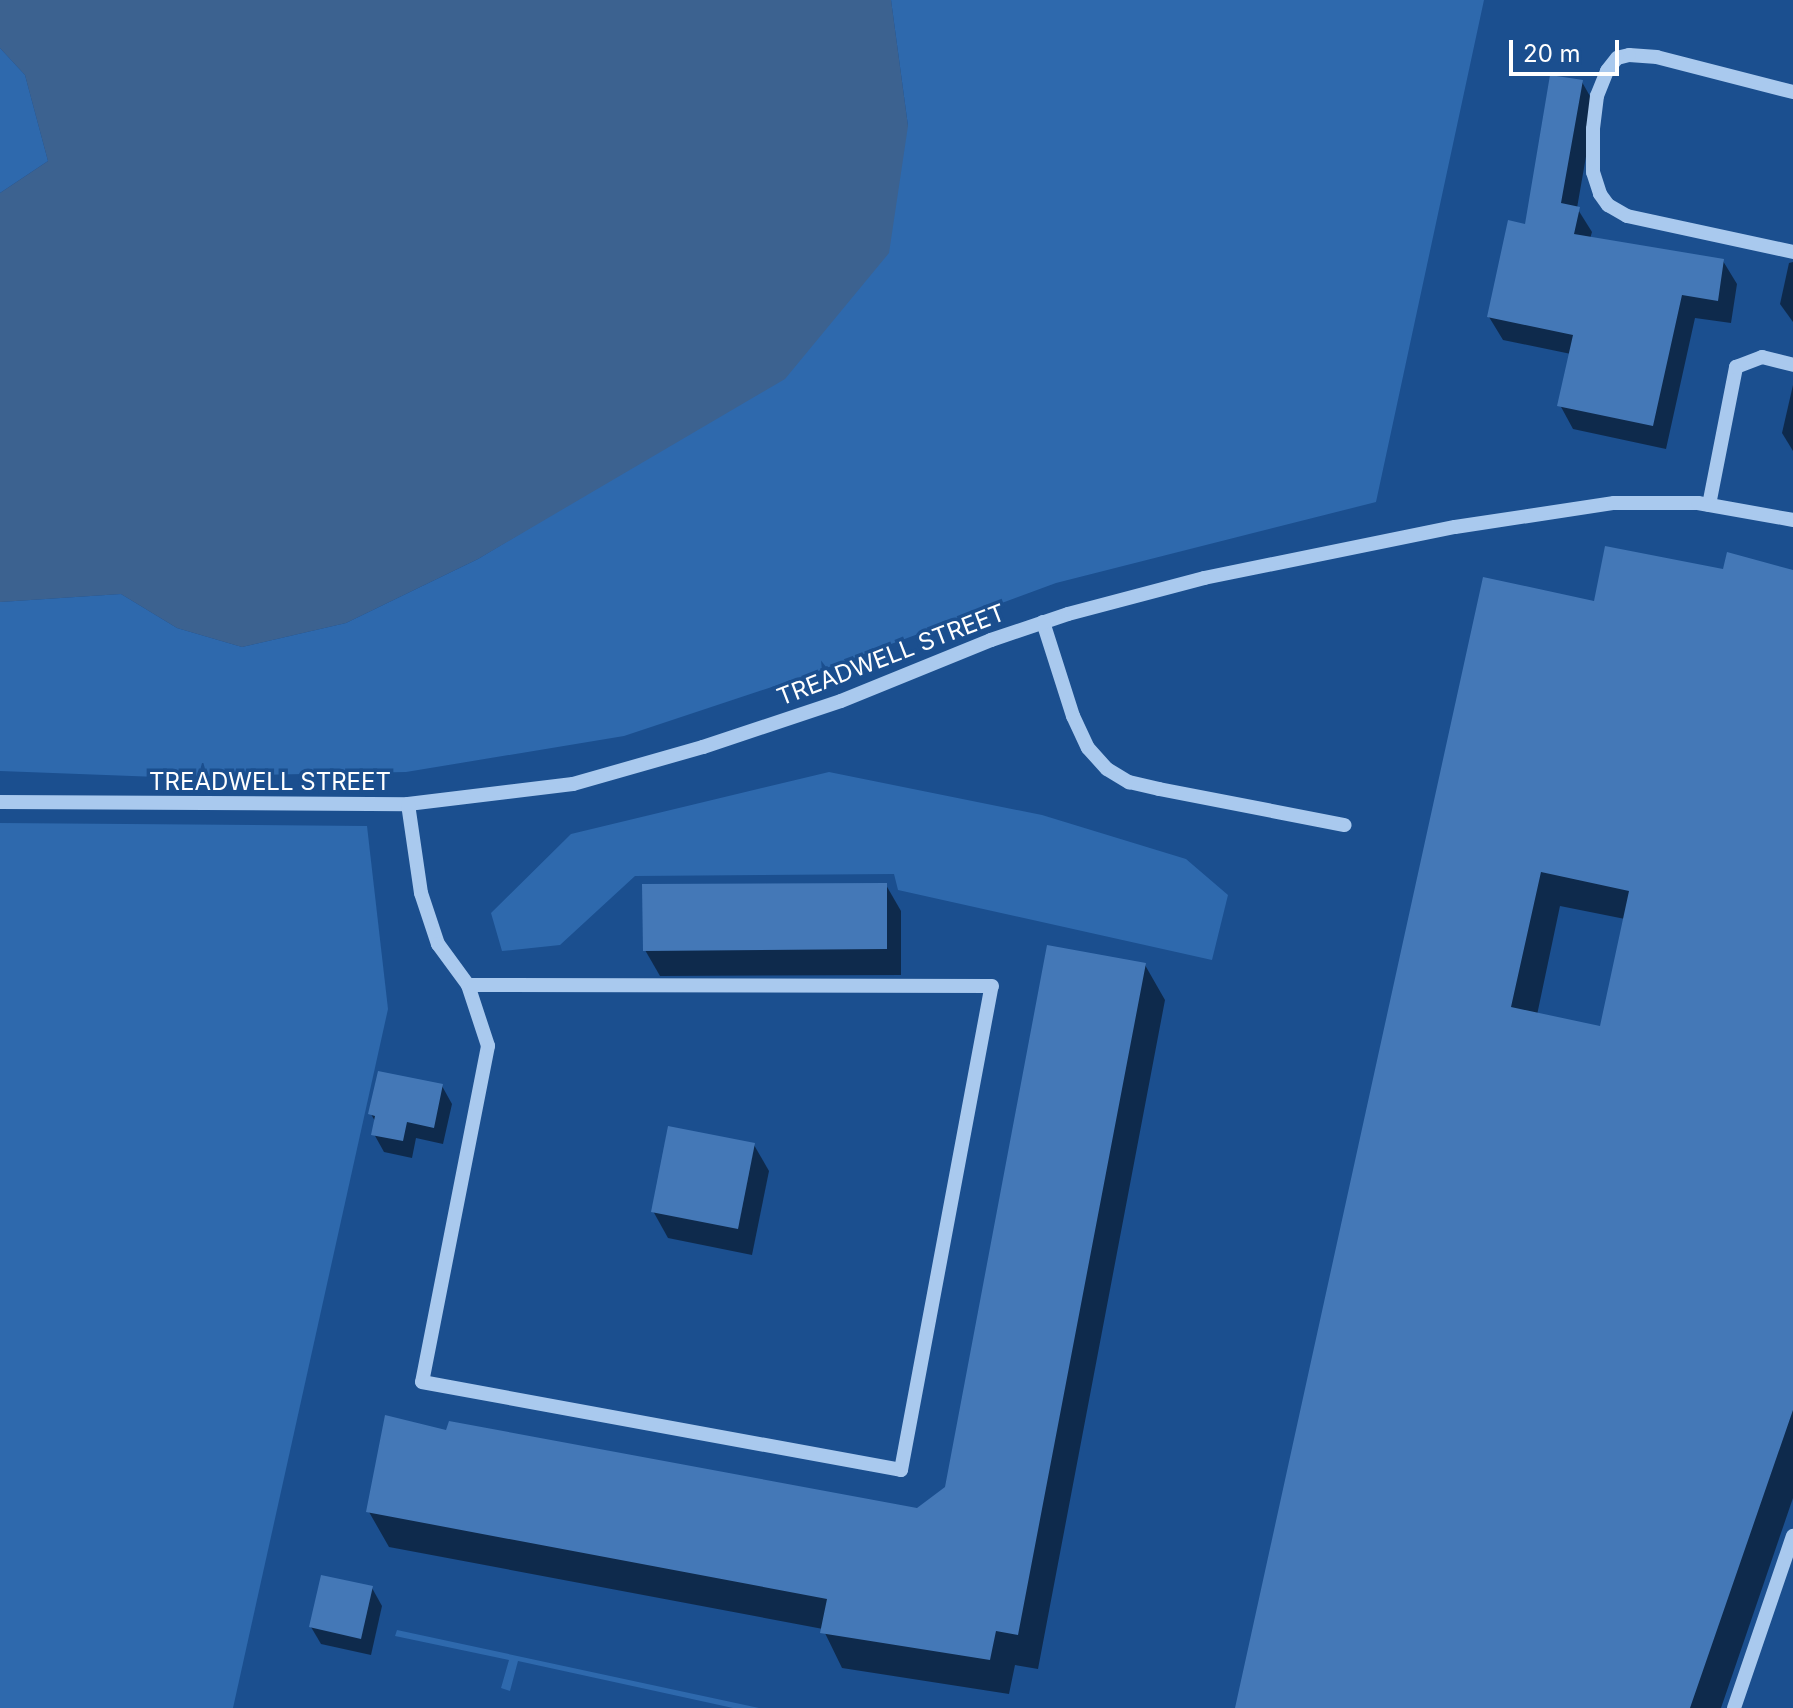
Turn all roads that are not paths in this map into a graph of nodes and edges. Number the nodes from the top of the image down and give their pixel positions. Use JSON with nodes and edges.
{"nodes":[{"id":1,"x":1793,"y":92,"type":"edge"},
{"id":2,"x":1793,"y":252,"type":"edge"},
{"id":3,"x":1793,"y":365,"type":"edge"},
{"id":4,"x":1709,"y":505,"type":"junction"},
{"id":5,"x":1793,"y":520,"type":"edge"},
{"id":6,"x":1043,"y":622,"type":"junction"},
{"id":7,"x":0,"y":802,"type":"edge"},
{"id":8,"x":408,"y":804,"type":"junction"},
{"id":9,"x":1345,"y":825,"type":"dead end"},
{"id":10,"x":468,"y":985,"type":"junction"},
{"id":11,"x":1793,"y":1536,"type":"edge"},
{"id":12,"x":1734,"y":1708,"type":"edge"}],
"edges":[{"from":1,"to":2,"type":"street"},
{"from":3,"to":4,"type":"street"},
{"from":4,"to":5,"type":"street","name":"TREADWELL STREET"},
{"from":4,"to":6,"type":"street","name":"TREADWELL STREET"},
{"from":6,"to":8,"type":"street","name":"TREADWELL STREET"},
{"from":6,"to":9,"type":"street"},
{"from":7,"to":8,"type":"street","name":"TREADWELL STREET"},
{"from":8,"to":10,"type":"street"},
{"from":10,"to":10,"type":"street"},
{"from":11,"to":12,"type":"street"}]}
